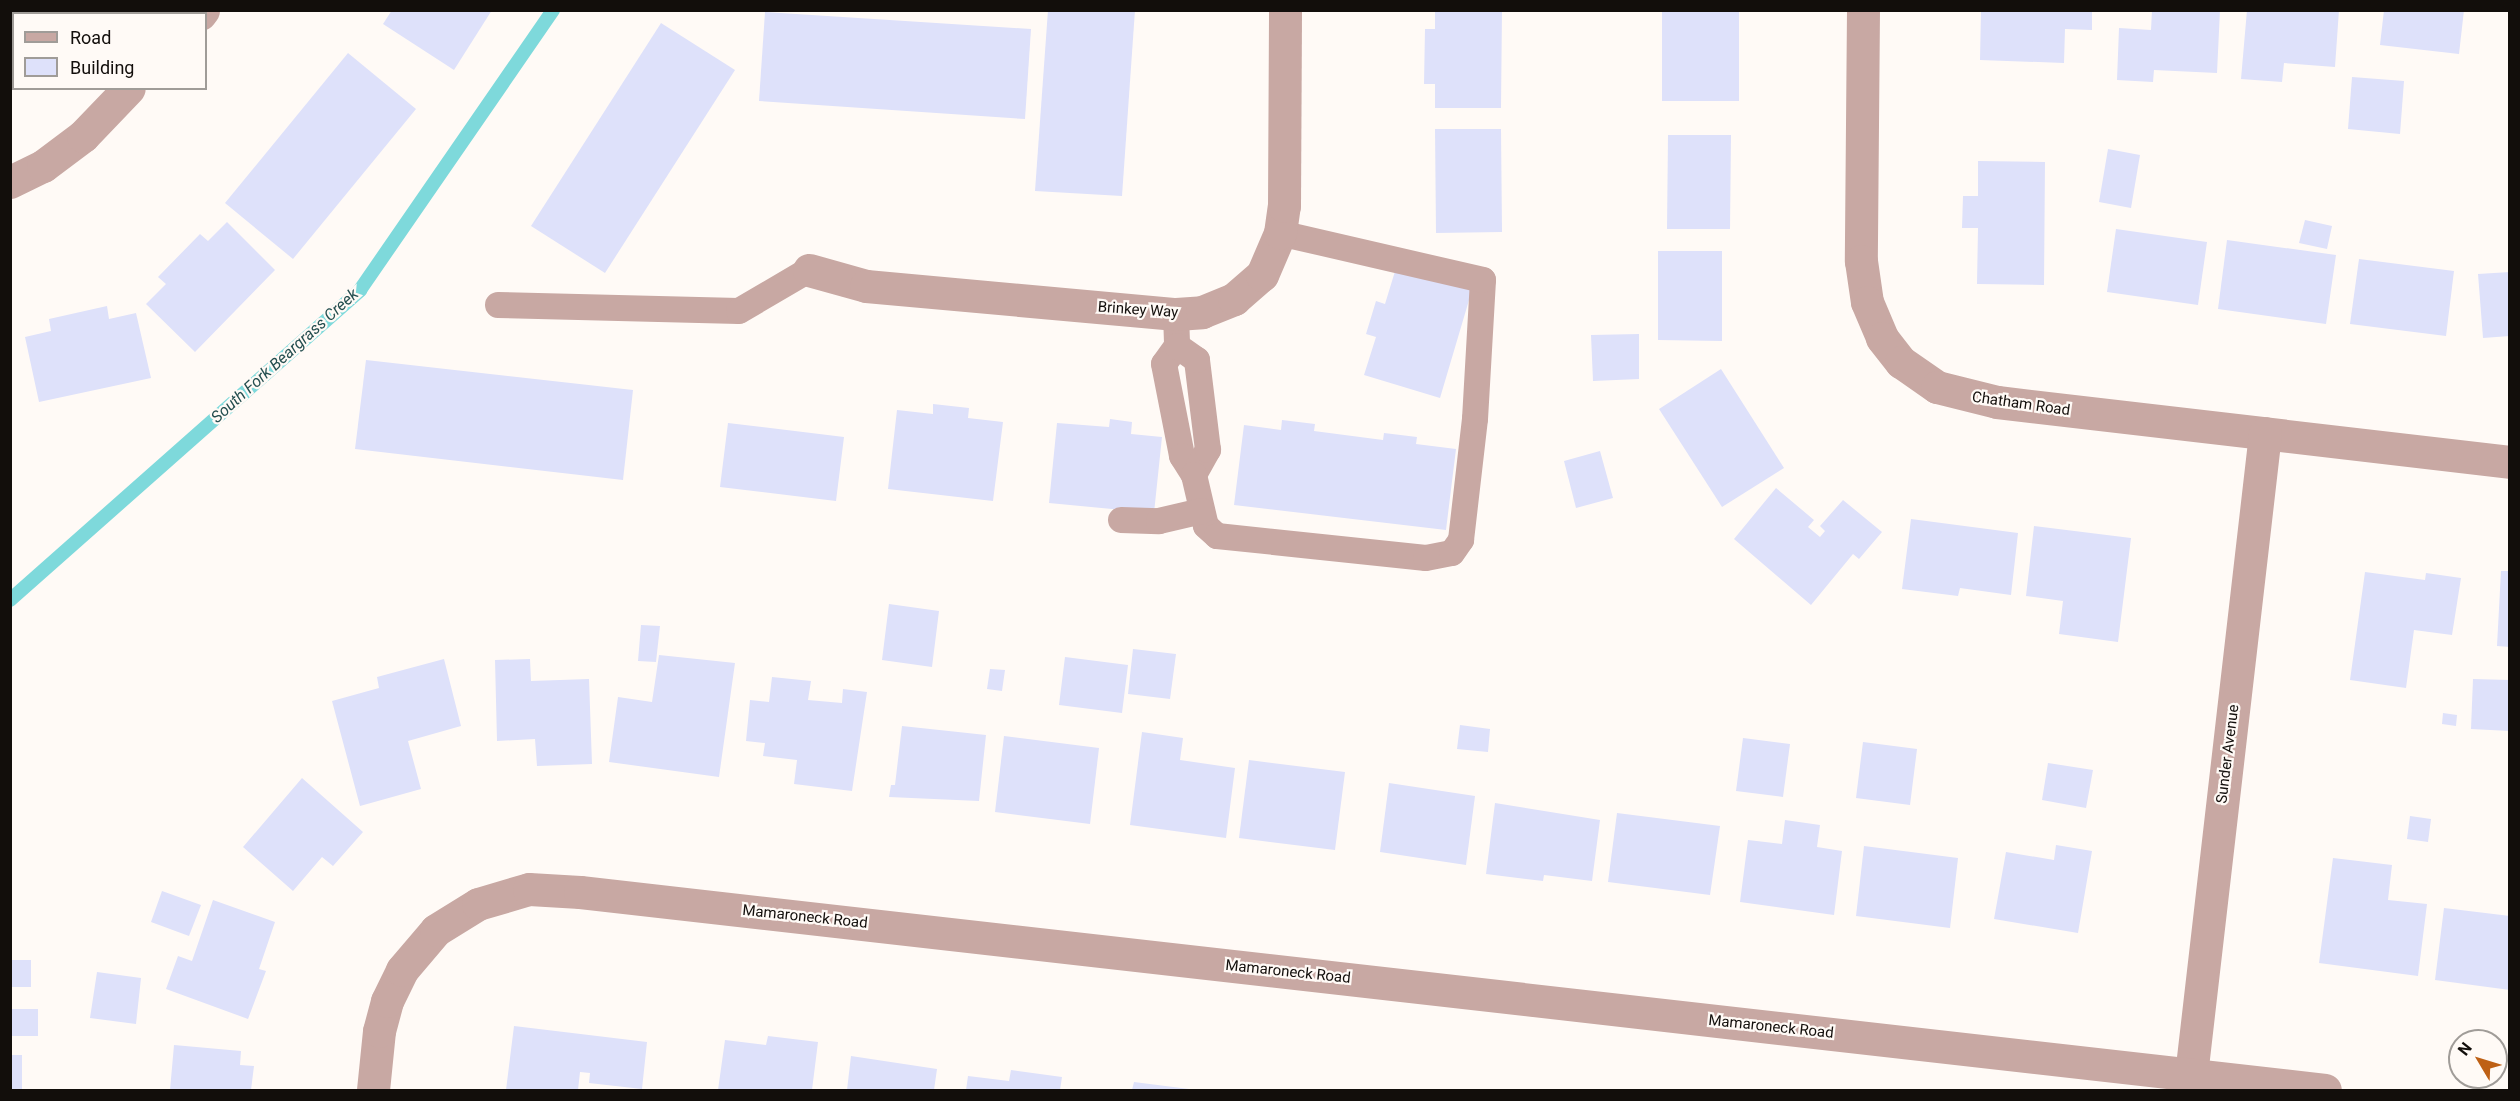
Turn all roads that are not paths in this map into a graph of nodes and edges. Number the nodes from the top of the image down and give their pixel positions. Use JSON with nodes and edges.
{"nodes":[{"id":1,"x":1285,"y":10,"type":"edge"},
{"id":2,"x":1863,"y":10,"type":"edge"},
{"id":3,"x":127,"y":90,"type":"edge"},
{"id":4,"x":10,"y":182,"type":"edge"},
{"id":5,"x":1280,"y":232,"type":"junction"},
{"id":6,"x":809,"y":270,"type":"joint"},
{"id":7,"x":498,"y":305,"type":"dead end"},
{"id":8,"x":1177,"y":330,"type":"junction"},
{"id":9,"x":2265,"y":433,"type":"junction"},
{"id":10,"x":2510,"y":462,"type":"edge"},
{"id":11,"x":1202,"y":511,"type":"junction"},
{"id":12,"x":1121,"y":520,"type":"dead end"},
{"id":13,"x":2191,"y":1075,"type":"junction"},
{"id":14,"x":372,"y":1090,"type":"edge"},
{"id":15,"x":2325,"y":1090,"type":"edge"}],
"edges":[{"from":1,"to":5,"type":"street","name":"Brinkey Way"},
{"from":2,"to":9,"type":"street","name":"Chatham Road"},
{"from":3,"to":4,"type":"street"},
{"from":5,"to":8,"type":"street","name":"Brinkey Way"},
{"from":5,"to":11,"type":"lane"},
{"from":6,"to":7,"type":"lane"},
{"from":6,"to":8,"type":"street","name":"Brinkey Way"},
{"from":8,"to":11,"type":"lane"},
{"from":9,"to":10,"type":"street","name":"Chatham Road"},
{"from":9,"to":13,"type":"street","name":"Sunder Avenue"},
{"from":11,"to":12,"type":"lane"},
{"from":13,"to":14,"type":"street","name":"Mamaroneck Road"},
{"from":13,"to":15,"type":"street","name":"Mamaroneck Road"}]}
